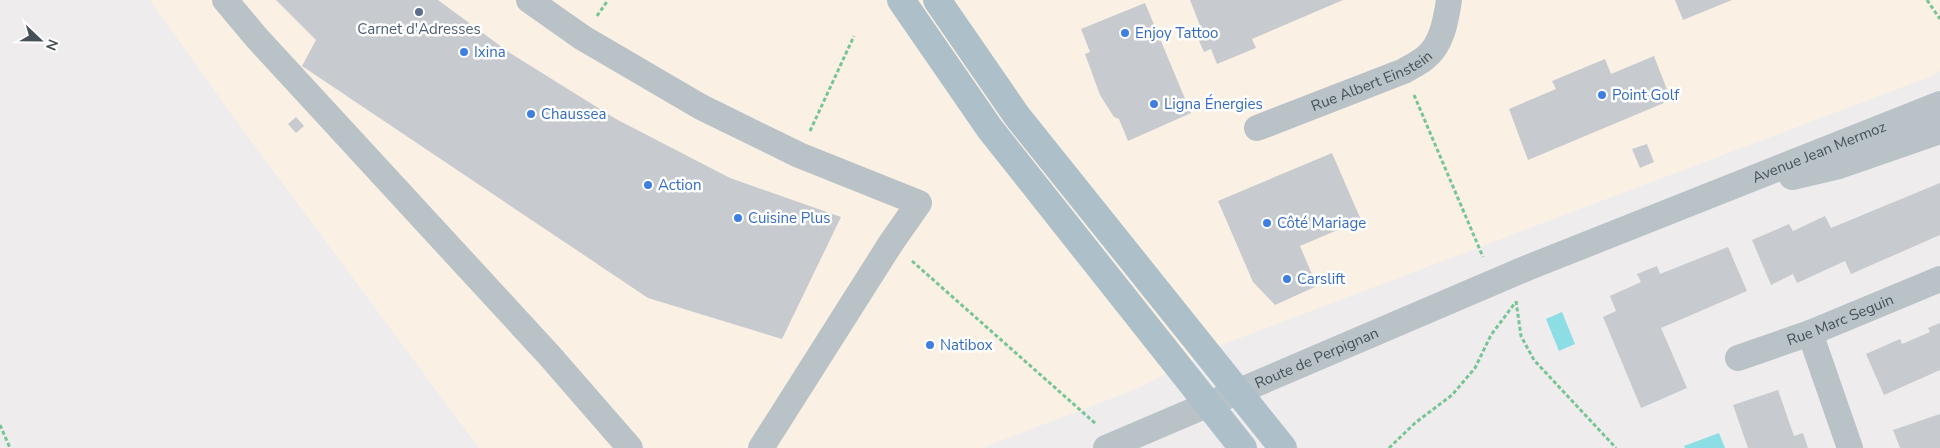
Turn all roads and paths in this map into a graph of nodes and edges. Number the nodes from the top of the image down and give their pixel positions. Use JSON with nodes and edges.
{"nodes":[{"id":1,"x":225,"y":0,"type":"edge"},
{"id":2,"x":528,"y":0,"type":"edge"},
{"id":3,"x":901,"y":0,"type":"edge"},
{"id":4,"x":937,"y":0,"type":"edge"},
{"id":5,"x":1449,"y":0,"type":"edge"},
{"id":6,"x":1927,"y":0,"type":"edge"},
{"id":7,"x":1940,"y":19,"type":"edge"},
{"id":8,"x":854,"y":36,"type":"dead end"},
{"id":9,"x":1404,"y":71,"type":"junction"},
{"id":10,"x":1940,"y":104,"type":"edge"},
{"id":11,"x":1257,"y":128,"type":"dead end"},
{"id":12,"x":1940,"y":131,"type":"edge"},
{"id":13,"x":799,"y":155,"type":"junction"},
{"id":14,"x":1699,"y":201,"type":"junction"},
{"id":15,"x":891,"y":243,"type":"junction"},
{"id":16,"x":1485,"y":262,"type":"dead end"},
{"id":17,"x":1527,"y":268,"type":"junction"},
{"id":18,"x":1940,"y":279,"type":"edge"},
{"id":19,"x":1516,"y":303,"type":"junction"},
{"id":20,"x":1810,"y":333,"type":"junction"},
{"id":21,"x":1738,"y":358,"type":"dead end"},
{"id":22,"x":0,"y":425,"type":"edge"},
{"id":23,"x":1104,"y":439,"type":"edge"},
{"id":24,"x":1278,"y":442,"type":"edge"},
{"id":25,"x":10,"y":448,"type":"edge"},
{"id":26,"x":630,"y":448,"type":"edge"},
{"id":27,"x":761,"y":448,"type":"edge"},
{"id":28,"x":1243,"y":448,"type":"edge"},
{"id":29,"x":1389,"y":448,"type":"edge"},
{"id":30,"x":1616,"y":448,"type":"edge"},
{"id":31,"x":1850,"y":448,"type":"edge"}],
"edges":[{"from":1,"to":26,"type":"street"},
{"from":2,"to":13,"type":"street"},
{"from":3,"to":28,"type":"main road"},
{"from":4,"to":24,"type":"main road"},
{"from":5,"to":9,"type":"street","name":"Rue Albert Einstein"},
{"from":6,"to":7,"type":"path"},
{"from":8,"to":13,"type":"path"},
{"from":9,"to":11,"type":"street","name":"Rue Albert Einstein"},
{"from":9,"to":16,"type":"path"},
{"from":10,"to":14,"type":"street","name":"Avenue Jean Mermoz"},
{"from":12,"to":14,"type":"street","name":"Avenue Jean Mermoz"},
{"from":13,"to":15,"type":"street"},
{"from":14,"to":17,"type":"street","name":"Avenue Jean Mermoz"},
{"from":15,"to":23,"type":"path"},
{"from":15,"to":27,"type":"street"},
{"from":17,"to":19,"type":"path"},
{"from":17,"to":23,"type":"street","name":"Route de Perpignan"},
{"from":18,"to":20,"type":"street","name":"Rue Marc Seguin"},
{"from":19,"to":29,"type":"path"},
{"from":19,"to":30,"type":"path"},
{"from":20,"to":21,"type":"street","name":"Rue Marc Seguin"},
{"from":20,"to":31,"type":"street"},
{"from":22,"to":25,"type":"path"}]}
